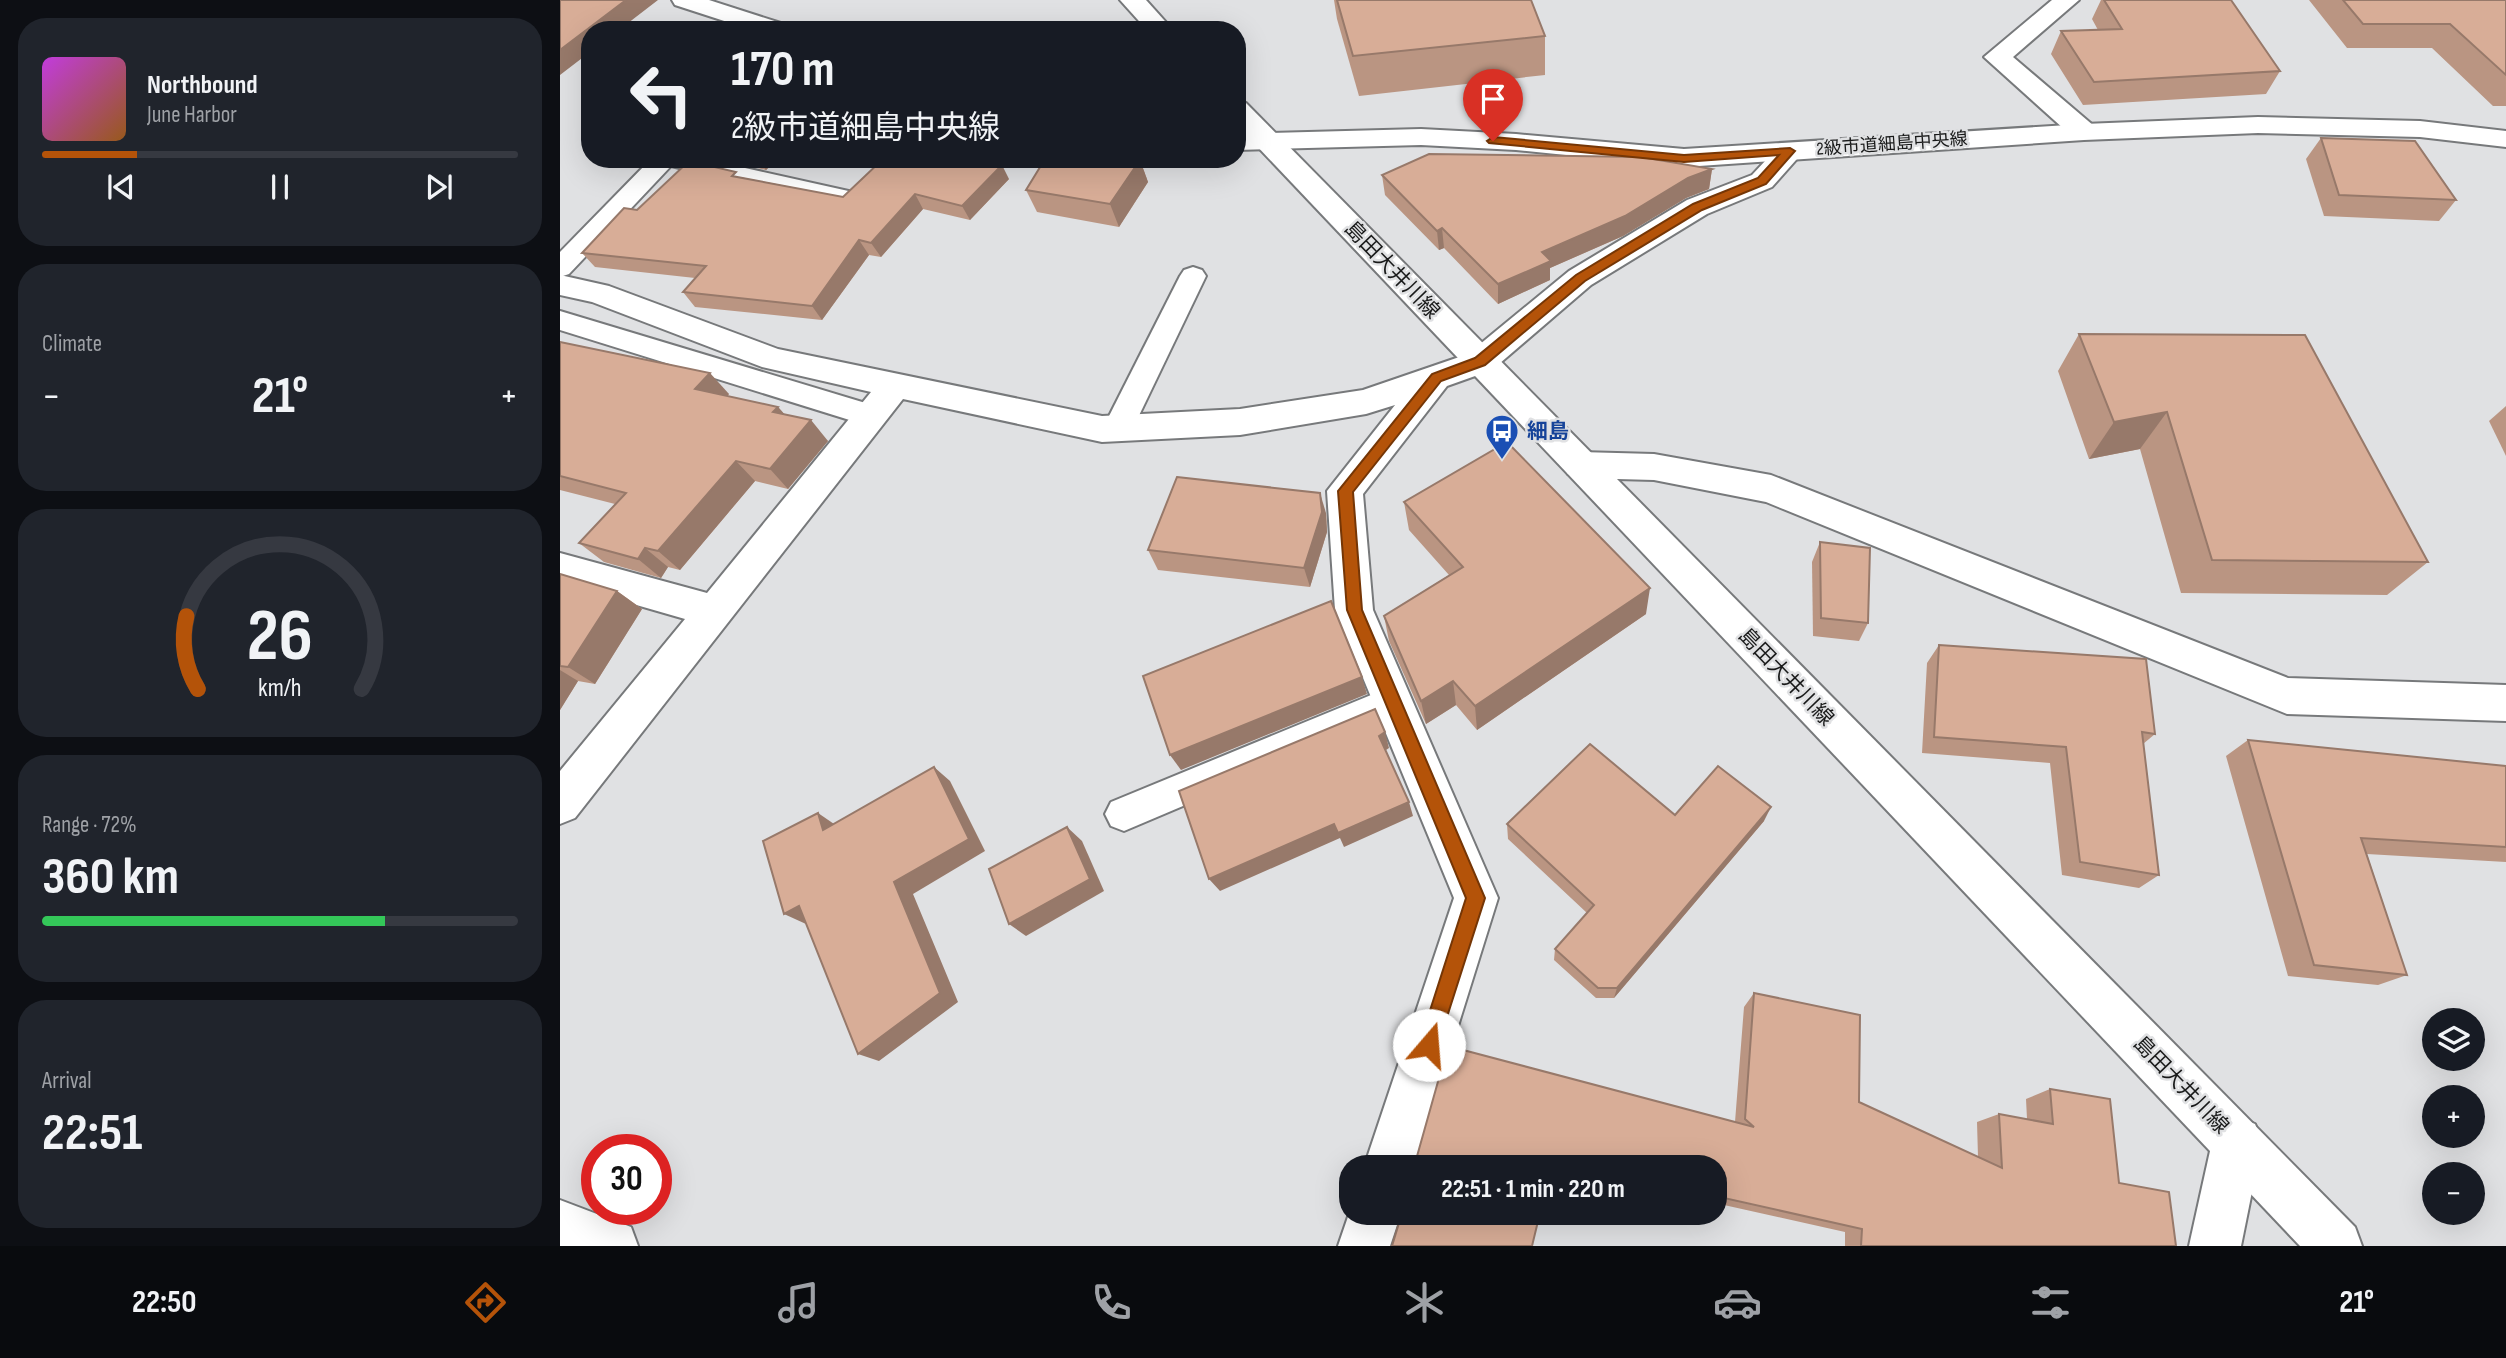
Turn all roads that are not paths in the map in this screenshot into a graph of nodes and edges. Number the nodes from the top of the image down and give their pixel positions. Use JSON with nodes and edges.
{"nodes":[{"id":1,"x":684,"y":0,"type":"edge"},
{"id":2,"x":1132,"y":0,"type":"edge"},
{"id":3,"x":2067,"y":0,"type":"edge"},
{"id":4,"x":750,"y":21,"type":"edge"},
{"id":5,"x":1152,"y":21,"type":"edge"},
{"id":6,"x":2084,"y":132,"type":"junction"},
{"id":7,"x":2506,"y":139,"type":"edge"},
{"id":8,"x":1253,"y":142,"type":"edge"},
{"id":9,"x":1790,"y":151,"type":"junction"},
{"id":10,"x":657,"y":168,"type":"edge"},
{"id":11,"x":711,"y":168,"type":"edge"},
{"id":12,"x":844,"y":198,"type":"edge"},
{"id":13,"x":560,"y":268,"type":"edge"},
{"id":14,"x":1193,"y":276,"type":"dead end"},
{"id":15,"x":560,"y":285,"type":"edge"},
{"id":16,"x":560,"y":320,"type":"edge"},
{"id":17,"x":1480,"y":362,"type":"junction"},
{"id":18,"x":778,"y":373,"type":"junction"},
{"id":19,"x":1436,"y":377,"type":"junction"},
{"id":20,"x":895,"y":386,"type":"junction"},
{"id":21,"x":872,"y":416,"type":"junction"},
{"id":22,"x":1118,"y":428,"type":"junction"},
{"id":23,"x":1580,"y":465,"type":"junction"},
{"id":24,"x":560,"y":568,"type":"edge"},
{"id":25,"x":715,"y":611,"type":"junction"},
{"id":26,"x":1394,"y":701,"type":"junction"},
{"id":27,"x":2506,"y":704,"type":"edge"},
{"id":28,"x":560,"y":804,"type":"edge"},
{"id":29,"x":1124,"y":814,"type":"dead end"},
{"id":30,"x":2237,"y":1142,"type":"junction"},
{"id":31,"x":1393,"y":1155,"type":"edge"},
{"id":32,"x":1371,"y":1225,"type":"edge"},
{"id":33,"x":560,"y":1226,"type":"edge"},
{"id":34,"x":612,"y":1246,"type":"edge"},
{"id":35,"x":1364,"y":1246,"type":"edge"},
{"id":36,"x":2215,"y":1246,"type":"edge"},
{"id":37,"x":2336,"y":1246,"type":"edge"}],
"edges":[{"from":1,"to":4,"type":"street"},
{"from":2,"to":5,"type":"street"},
{"from":3,"to":6,"type":"street"},
{"from":6,"to":7,"type":"street","name":"2級市道細島中央線"},
{"from":6,"to":9,"type":"street","name":"2級市道細島中央線"},
{"from":8,"to":9,"type":"street","name":"2級市道細島中央線"},
{"from":8,"to":17,"type":"street","name":"島田大井川線"},
{"from":9,"to":17,"type":"street"},
{"from":10,"to":13,"type":"lane"},
{"from":11,"to":12,"type":"lane"},
{"from":14,"to":22,"type":"lane"},
{"from":15,"to":18,"type":"street"},
{"from":16,"to":18,"type":"lane"},
{"from":17,"to":19,"type":"street"},
{"from":17,"to":23,"type":"street","name":"島田大井川線"},
{"from":18,"to":20,"type":"street"},
{"from":18,"to":21,"type":"lane"},
{"from":19,"to":22,"type":"street"},
{"from":19,"to":26,"type":"street"},
{"from":20,"to":21,"type":"street"},
{"from":20,"to":22,"type":"street"},
{"from":21,"to":25,"type":"street"},
{"from":23,"to":27,"type":"street"},
{"from":23,"to":30,"type":"street","name":"島田大井川線"},
{"from":24,"to":25,"type":"street"},
{"from":25,"to":28,"type":"street"},
{"from":26,"to":29,"type":"lane"},
{"from":26,"to":31,"type":"street"},
{"from":30,"to":36,"type":"street"},
{"from":30,"to":37,"type":"street","name":"島田大井川線"},
{"from":32,"to":35,"type":"street"},
{"from":33,"to":34,"type":"street"}]}
